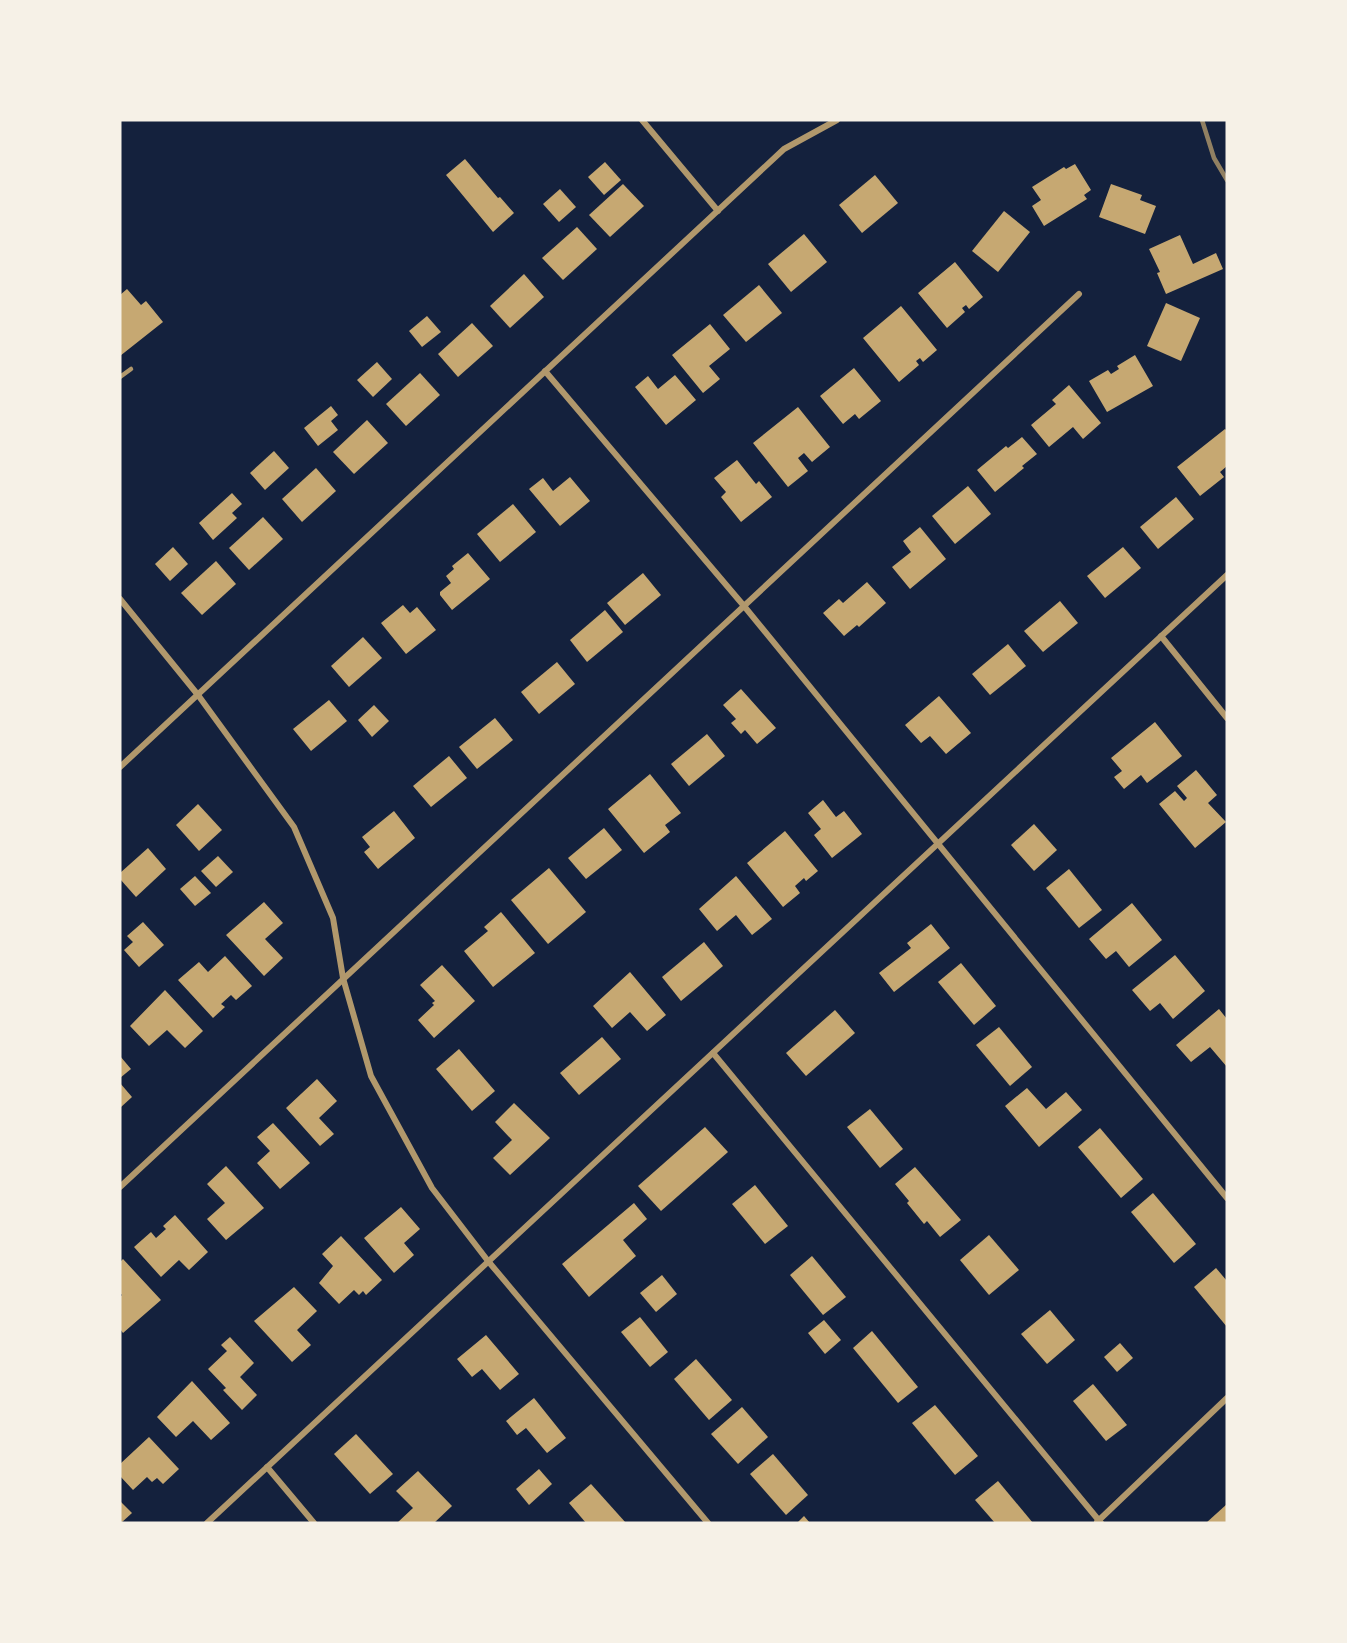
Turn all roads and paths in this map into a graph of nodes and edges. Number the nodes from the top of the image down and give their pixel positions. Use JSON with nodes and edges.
{"nodes":[{"id":1,"x":642,"y":120,"type":"edge"},
{"id":2,"x":837,"y":120,"type":"edge"},
{"id":3,"x":718,"y":211,"type":"junction"},
{"id":4,"x":1079,"y":294,"type":"dead end"},
{"id":5,"x":131,"y":369,"type":"dead end"},
{"id":6,"x":545,"y":371,"type":"junction"},
{"id":7,"x":120,"y":377,"type":"edge"},
{"id":8,"x":1227,"y":575,"type":"edge"},
{"id":9,"x":120,"y":599,"type":"edge"},
{"id":10,"x":744,"y":606,"type":"junction"},
{"id":11,"x":1161,"y":636,"type":"junction"},
{"id":12,"x":198,"y":695,"type":"junction"},
{"id":13,"x":1227,"y":718,"type":"edge"},
{"id":14,"x":120,"y":767,"type":"edge"},
{"id":15,"x":938,"y":844,"type":"junction"},
{"id":16,"x":343,"y":978,"type":"junction"},
{"id":17,"x":713,"y":1053,"type":"junction"},
{"id":18,"x":120,"y":1187,"type":"edge"},
{"id":19,"x":1227,"y":1197,"type":"edge"},
{"id":20,"x":488,"y":1262,"type":"junction"},
{"id":21,"x":1227,"y":1398,"type":"edge"},
{"id":22,"x":267,"y":1467,"type":"junction"},
{"id":23,"x":1098,"y":1522,"type":"edge"},
{"id":24,"x":207,"y":1523,"type":"edge"},
{"id":25,"x":314,"y":1523,"type":"edge"},
{"id":26,"x":708,"y":1523,"type":"edge"}],
"edges":[{"from":1,"to":3,"type":"street"},
{"from":2,"to":3,"type":"street"},
{"from":3,"to":6,"type":"street"},
{"from":4,"to":10,"type":"street"},
{"from":5,"to":7,"type":"lane"},
{"from":6,"to":10,"type":"street"},
{"from":6,"to":12,"type":"street"},
{"from":8,"to":11,"type":"street"},
{"from":9,"to":12,"type":"street"},
{"from":10,"to":15,"type":"street"},
{"from":10,"to":16,"type":"street"},
{"from":11,"to":13,"type":"street"},
{"from":11,"to":15,"type":"street"},
{"from":12,"to":14,"type":"street"},
{"from":12,"to":16,"type":"street"},
{"from":15,"to":17,"type":"street"},
{"from":15,"to":19,"type":"street"},
{"from":16,"to":18,"type":"street"},
{"from":16,"to":20,"type":"street"},
{"from":17,"to":20,"type":"street"},
{"from":17,"to":23,"type":"street"},
{"from":20,"to":22,"type":"street"},
{"from":20,"to":26,"type":"street"},
{"from":21,"to":23,"type":"street"},
{"from":22,"to":24,"type":"street"},
{"from":22,"to":25,"type":"street"}]}
